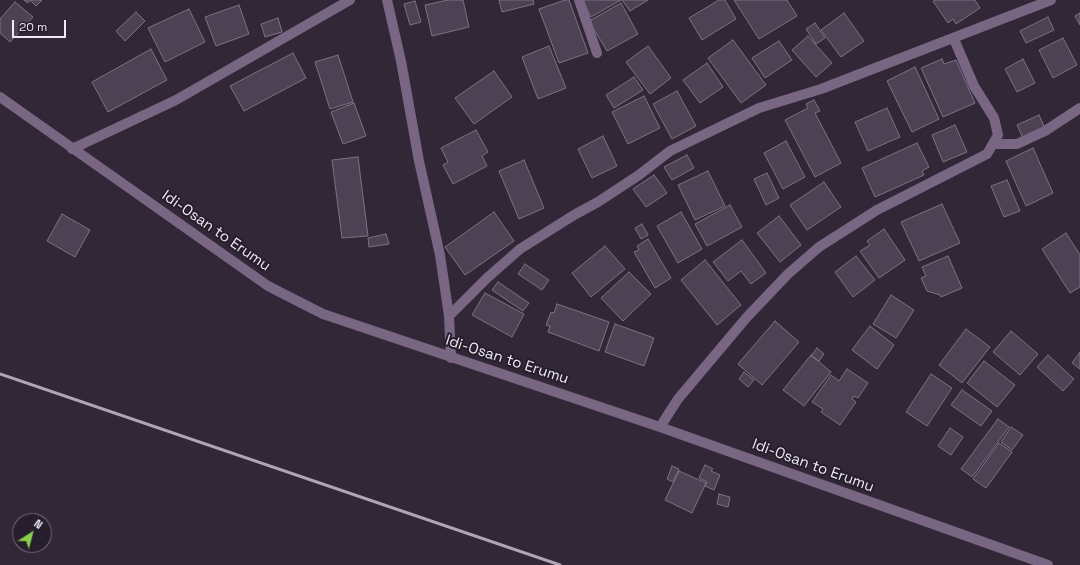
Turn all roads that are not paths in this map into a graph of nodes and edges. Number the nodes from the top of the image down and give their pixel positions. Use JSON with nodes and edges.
{"nodes":[{"id":1,"x":350,"y":0,"type":"edge"},
{"id":2,"x":387,"y":0,"type":"edge"},
{"id":3,"x":579,"y":0,"type":"edge"},
{"id":4,"x":1052,"y":0,"type":"edge"},
{"id":5,"x":954,"y":39,"type":"junction"},
{"id":6,"x":597,"y":53,"type":"dead end"},
{"id":7,"x":0,"y":97,"type":"edge"},
{"id":8,"x":1080,"y":108,"type":"edge"},
{"id":9,"x":994,"y":144,"type":"junction"},
{"id":10,"x":72,"y":149,"type":"junction"},
{"id":11,"x":449,"y":316,"type":"junction"},
{"id":12,"x":452,"y":358,"type":"junction"},
{"id":13,"x":660,"y":427,"type":"junction"},
{"id":14,"x":1042,"y":564,"type":"edge"}],
"edges":[{"from":1,"to":10,"type":"street"},
{"from":2,"to":11,"type":"street"},
{"from":3,"to":6,"type":"street"},
{"from":4,"to":5,"type":"street"},
{"from":5,"to":9,"type":"street"},
{"from":5,"to":11,"type":"street"},
{"from":7,"to":10,"type":"street","name":"Idi-Osan to Erumu"},
{"from":8,"to":9,"type":"street"},
{"from":9,"to":13,"type":"street"},
{"from":10,"to":12,"type":"street","name":"Idi-Osan to Erumu"},
{"from":11,"to":12,"type":"street"},
{"from":12,"to":13,"type":"street","name":"Idi-Osan to Erumu"},
{"from":13,"to":14,"type":"street","name":"Idi-Osan to Erumu"}]}
